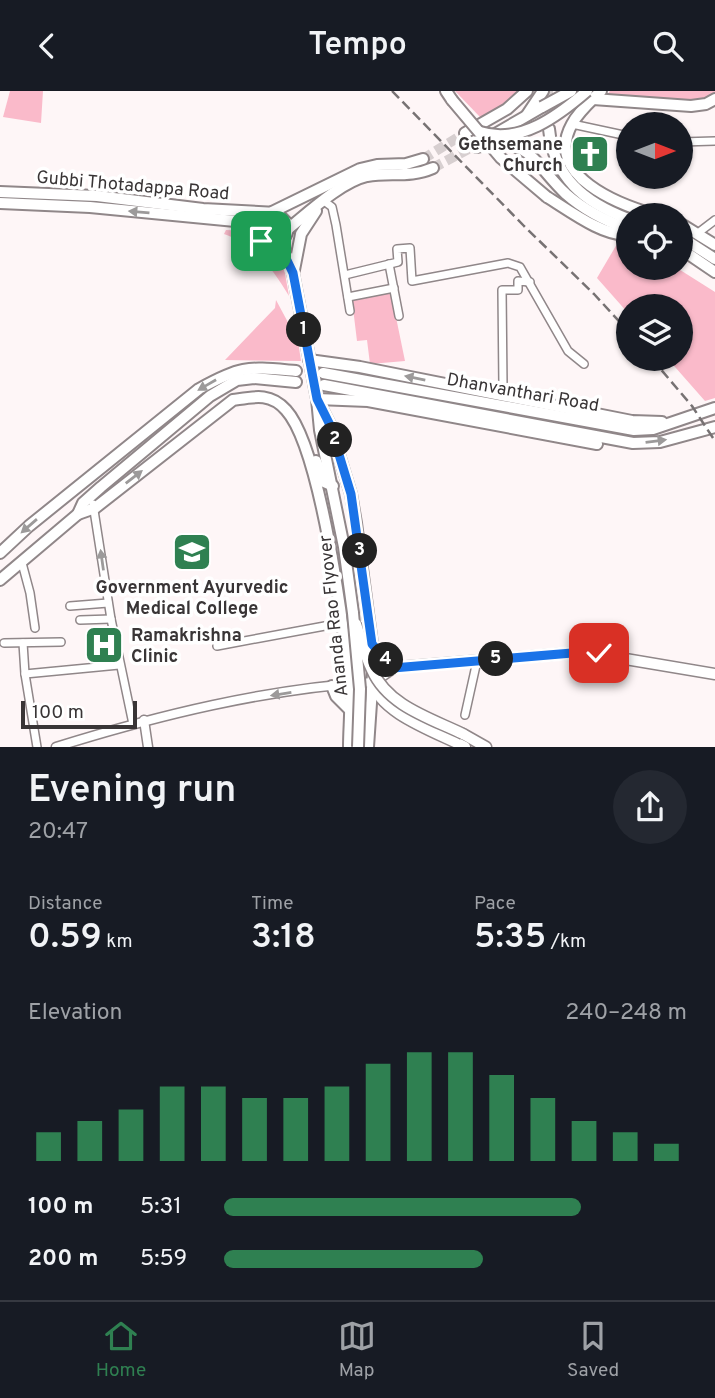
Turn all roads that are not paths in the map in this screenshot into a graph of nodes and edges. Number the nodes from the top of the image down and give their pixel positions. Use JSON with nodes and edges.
{"nodes":[{"id":1,"x":527,"y":91,"type":"edge"},
{"id":2,"x":543,"y":91,"type":"edge"},
{"id":3,"x":570,"y":91,"type":"edge"},
{"id":4,"x":594,"y":94,"type":"edge"},
{"id":5,"x":449,"y":96,"type":"edge"},
{"id":6,"x":715,"y":99,"type":"edge"},
{"id":7,"x":527,"y":115,"type":"junction"},
{"id":8,"x":572,"y":124,"type":"junction"},
{"id":9,"x":549,"y":129,"type":"tunnel mouth"},
{"id":10,"x":477,"y":131,"type":"junction"},
{"id":11,"x":465,"y":133,"type":"tunnel mouth"},
{"id":12,"x":616,"y":133,"type":"edge"},
{"id":13,"x":715,"y":141,"type":"edge"},
{"id":14,"x":693,"y":142,"type":"edge"},
{"id":15,"x":423,"y":159,"type":"tunnel mouth"},
{"id":16,"x":433,"y":168,"type":"tunnel mouth"},
{"id":17,"x":0,"y":192,"type":"edge"},
{"id":18,"x":325,"y":200,"type":"junction"},
{"id":19,"x":0,"y":203,"type":"edge"},
{"id":20,"x":621,"y":203,"type":"edge"},
{"id":21,"x":616,"y":214,"type":"edge"},
{"id":22,"x":264,"y":216,"type":"junction"},
{"id":23,"x":715,"y":220,"type":"edge"},
{"id":24,"x":616,"y":226,"type":"edge"},
{"id":25,"x":288,"y":229,"type":"junction"},
{"id":26,"x":693,"y":230,"type":"edge"},
{"id":27,"x":616,"y":233,"type":"edge"},
{"id":28,"x":698,"y":233,"type":"junction"},
{"id":29,"x":282,"y":242,"type":"junction"},
{"id":30,"x":693,"y":245,"type":"edge"},
{"id":31,"x":715,"y":246,"type":"edge"},
{"id":32,"x":693,"y":257,"type":"edge"},
{"id":33,"x":715,"y":259,"type":"edge"},
{"id":34,"x":390,"y":264,"type":"junction"},
{"id":35,"x":715,"y":272,"type":"edge"},
{"id":36,"x":293,"y":273,"type":"junction"},
{"id":37,"x":345,"y":275,"type":"junction"},
{"id":38,"x":530,"y":282,"type":"junction"},
{"id":39,"x":394,"y":288,"type":"junction"},
{"id":40,"x":348,"y":297,"type":"junction"},
{"id":41,"x":350,"y":311,"type":"dead end"},
{"id":42,"x":399,"y":316,"type":"dead end"},
{"id":43,"x":309,"y":360,"type":"junction"},
{"id":44,"x":584,"y":364,"type":"dead end"},
{"id":45,"x":320,"y":387,"type":"junction"},
{"id":46,"x":503,"y":387,"type":"dead end"},
{"id":47,"x":715,"y":408,"type":"edge"},
{"id":48,"x":294,"y":420,"type":"junction"},
{"id":49,"x":675,"y":422,"type":"junction"},
{"id":50,"x":715,"y":427,"type":"edge"},
{"id":51,"x":633,"y":443,"type":"junction"},
{"id":52,"x":333,"y":486,"type":"junction"},
{"id":53,"x":89,"y":497,"type":"junction"},
{"id":54,"x":95,"y":508,"type":"junction"},
{"id":55,"x":78,"y":514,"type":"junction"},
{"id":56,"x":0,"y":554,"type":"edge"},
{"id":57,"x":22,"y":563,"type":"junction"},
{"id":58,"x":0,"y":580,"type":"edge"},
{"id":59,"x":108,"y":604,"type":"junction"},
{"id":60,"x":70,"y":607,"type":"dead end"},
{"id":61,"x":353,"y":613,"type":"junction"},
{"id":62,"x":111,"y":619,"type":"junction"},
{"id":63,"x":80,"y":620,"type":"dead end"},
{"id":64,"x":341,"y":623,"type":"junction"},
{"id":65,"x":35,"y":628,"type":"dead end"},
{"id":66,"x":61,"y":642,"type":"dead end"},
{"id":67,"x":4,"y":643,"type":"dead end"},
{"id":68,"x":23,"y":643,"type":"junction"},
{"id":69,"x":372,"y":644,"type":"junction"},
{"id":70,"x":217,"y":646,"type":"dead end"},
{"id":71,"x":477,"y":661,"type":"junction"},
{"id":72,"x":119,"y":665,"type":"junction"},
{"id":73,"x":393,"y":668,"type":"junction"},
{"id":74,"x":25,"y":674,"type":"junction"},
{"id":75,"x":715,"y":674,"type":"edge"},
{"id":76,"x":373,"y":682,"type":"junction"},
{"id":77,"x":349,"y":684,"type":"junction"},
{"id":78,"x":332,"y":686,"type":"junction"},
{"id":79,"x":350,"y":710,"type":"junction"},
{"id":80,"x":465,"y":715,"type":"dead end"},
{"id":81,"x":144,"y":720,"type":"junction"},
{"id":82,"x":133,"y":723,"type":"junction"},
{"id":83,"x":37,"y":747,"type":"edge"},
{"id":84,"x":56,"y":747,"type":"edge"},
{"id":85,"x":148,"y":747,"type":"edge"},
{"id":86,"x":349,"y":747,"type":"edge"},
{"id":87,"x":358,"y":747,"type":"edge"},
{"id":88,"x":368,"y":747,"type":"edge"},
{"id":89,"x":465,"y":747,"type":"edge"},
{"id":90,"x":486,"y":747,"type":"edge"}],
"edges":[{"from":1,"to":11,"type":"main road"},
{"from":2,"to":7,"type":"main road"},
{"from":3,"to":7,"type":"main road","bridge":true},
{"from":4,"to":6,"type":"main road"},
{"from":4,"to":8,"type":"main road"},
{"from":4,"to":10,"type":"main road","bridge":true},
{"from":5,"to":10,"type":"main road","bridge":true},
{"from":7,"to":24,"type":"main road"},
{"from":8,"to":12,"type":"street"},
{"from":8,"to":20,"type":"main road"},
{"from":9,"to":21,"type":"main road"},
{"from":10,"to":27,"type":"main road","bridge":true},
{"from":13,"to":14,"type":"street"},
{"from":15,"to":22,"type":"main road"},
{"from":16,"to":18,"type":"main road"},
{"from":17,"to":22,"type":"main road","name":"Gubbi Thotadappa Road"},
{"from":18,"to":25,"type":"main road"},
{"from":18,"to":36,"type":"main road"},
{"from":18,"to":37,"type":"street"},
{"from":22,"to":19,"type":"main road","name":"Gubbi Thotadappa Road","one_way":true},
{"from":22,"to":25,"type":"main road"},
{"from":22,"to":29,"type":"main road"},
{"from":23,"to":28,"type":"street"},
{"from":25,"to":29,"type":"main road"},
{"from":26,"to":28,"type":"main road"},
{"from":28,"to":31,"type":"main road"},
{"from":29,"to":36,"type":"main road"},
{"from":30,"to":33,"type":"main road"},
{"from":32,"to":35,"type":"main road"},
{"from":34,"to":37,"type":"street"},
{"from":34,"to":38,"type":"street"},
{"from":34,"to":39,"type":"street"},
{"from":36,"to":43,"type":"main road"},
{"from":37,"to":40,"type":"street"},
{"from":38,"to":44,"type":"street"},
{"from":38,"to":46,"type":"street"},
{"from":39,"to":40,"type":"street"},
{"from":39,"to":42,"type":"street"},
{"from":40,"to":41,"type":"street"},
{"from":43,"to":45,"type":"main road"},
{"from":49,"to":43,"type":"main road","one_way":true},
{"from":45,"to":49,"type":"main road","name":"Dhanvanthari Road"},
{"from":45,"to":51,"type":"main road","name":"Dhanvanthari Road"},
{"from":45,"to":51,"type":"main road"},
{"from":45,"to":52,"type":"main road","name":"Ananda Rao Flyover"},
{"from":45,"to":69,"type":"main road"},
{"from":47,"to":49,"type":"main road","name":"Dhanvanthari Road"},
{"from":48,"to":52,"type":"main road"},
{"from":54,"to":48,"type":"main road","one_way":true},
{"from":48,"to":64,"type":"main road"},
{"from":51,"to":50,"type":"main road","name":"Dhanvanthari Road","one_way":true},
{"from":52,"to":61,"type":"main road","name":"Ananda Rao Flyover"},
{"from":53,"to":54,"type":"street"},
{"from":53,"to":55,"type":"main road"},
{"from":53,"to":56,"type":"main road","one_way":true},
{"from":54,"to":55,"type":"main road"},
{"from":59,"to":54,"type":"street","one_way":true},
{"from":55,"to":57,"type":"main road"},
{"from":57,"to":58,"type":"main road"},
{"from":57,"to":65,"type":"street"},
{"from":59,"to":60,"type":"street"},
{"from":59,"to":62,"type":"street"},
{"from":61,"to":87,"type":"main road","name":"Ananda Rao Flyover","bridge":true},
{"from":61,"to":90,"type":"main road","bridge":true},
{"from":62,"to":63,"type":"street"},
{"from":62,"to":72,"type":"street"},
{"from":64,"to":70,"type":"street"},
{"from":64,"to":77,"type":"main road"},
{"from":66,"to":68,"type":"street"},
{"from":67,"to":68,"type":"street"},
{"from":68,"to":74,"type":"street"},
{"from":69,"to":73,"type":"main road"},
{"from":69,"to":76,"type":"main road"},
{"from":71,"to":73,"type":"main road"},
{"from":71,"to":75,"type":"main road"},
{"from":71,"to":80,"type":"street"},
{"from":72,"to":74,"type":"street"},
{"from":72,"to":82,"type":"street"},
{"from":73,"to":76,"type":"main road"},
{"from":74,"to":83,"type":"street"},
{"from":76,"to":77,"type":"street"},
{"from":76,"to":88,"type":"main road"},
{"from":76,"to":89,"type":"main road"},
{"from":77,"to":78,"type":"street"},
{"from":77,"to":79,"type":"main road"},
{"from":78,"to":79,"type":"main road"},
{"from":78,"to":81,"type":"street","one_way":true},
{"from":79,"to":86,"type":"main road"},
{"from":81,"to":82,"type":"street"},
{"from":81,"to":85,"type":"street"},
{"from":82,"to":84,"type":"street"}]}
